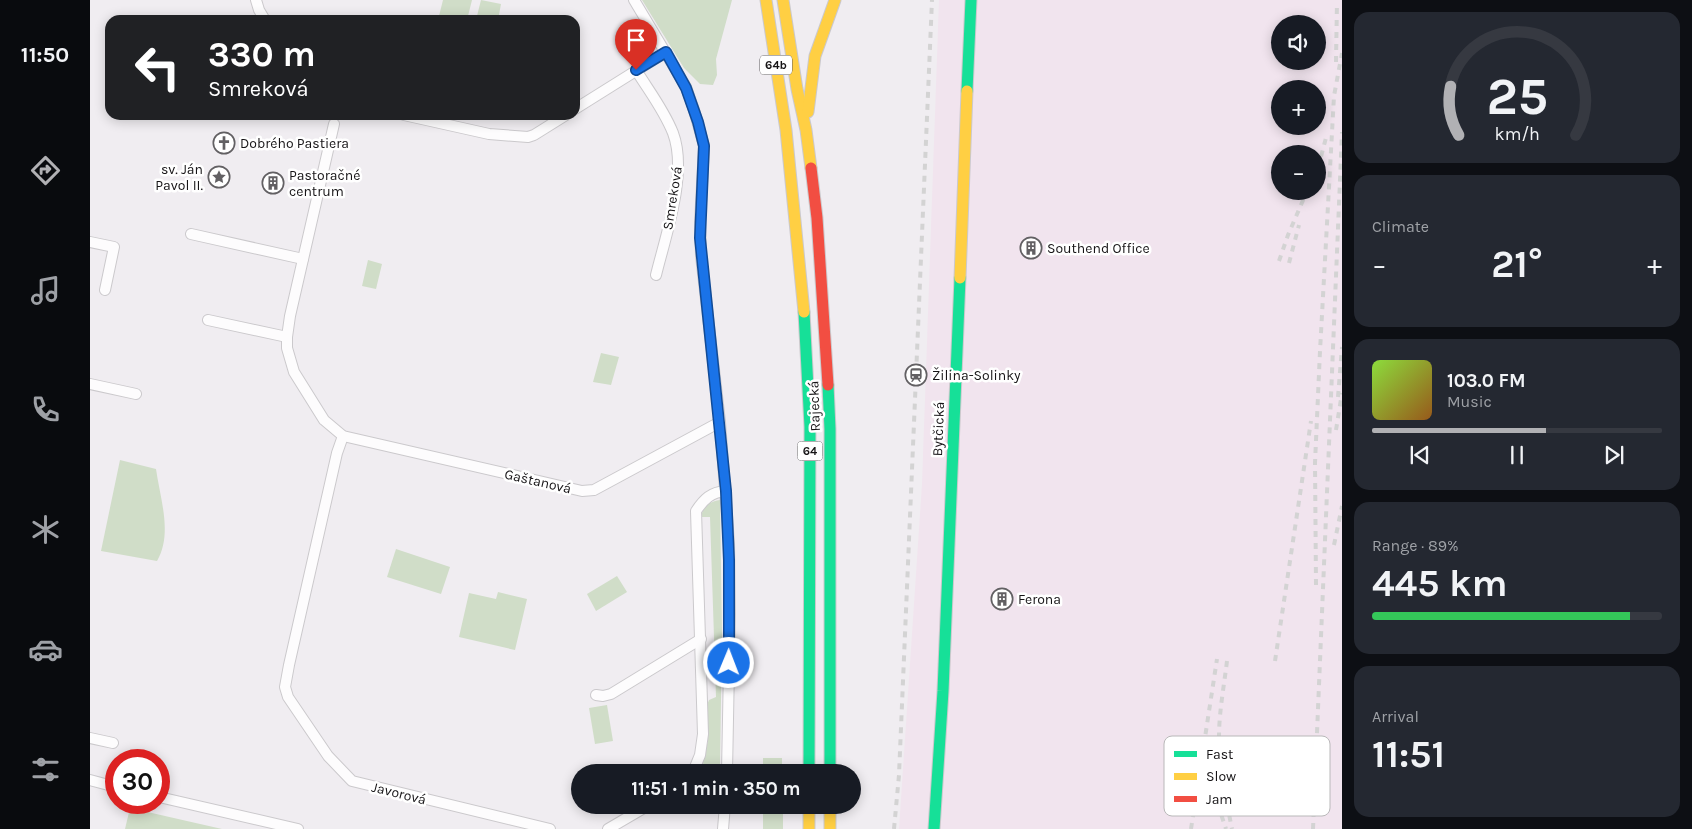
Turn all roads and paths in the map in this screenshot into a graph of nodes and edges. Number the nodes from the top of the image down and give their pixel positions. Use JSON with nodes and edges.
{"nodes":[{"id":1,"x":256,"y":0,"type":"edge"},
{"id":2,"x":634,"y":0,"type":"edge"},
{"id":3,"x":766,"y":0,"type":"edge"},
{"id":4,"x":783,"y":0,"type":"edge"},
{"id":5,"x":835,"y":0,"type":"edge"},
{"id":6,"x":970,"y":0,"type":"edge"},
{"id":7,"x":262,"y":15,"type":"edge"},
{"id":8,"x":666,"y":52,"type":"junction"},
{"id":9,"x":636,"y":70,"type":"junction"},
{"id":10,"x":580,"y":106,"type":"edge"},
{"id":11,"x":426,"y":120,"type":"edge"},
{"id":12,"x":558,"y":120,"type":"edge"},
{"id":13,"x":334,"y":124,"type":"dead end"},
{"id":14,"x":786,"y":130,"type":"joint"},
{"id":15,"x":806,"y":130,"type":"junction"},
{"id":16,"x":192,"y":234,"type":"dead end"},
{"id":17,"x":90,"y":242,"type":"edge"},
{"id":18,"x":303,"y":260,"type":"junction"},
{"id":19,"x":656,"y":275,"type":"dead end"},
{"id":20,"x":105,"y":290,"type":"dead end"},
{"id":21,"x":208,"y":320,"type":"dead end"},
{"id":22,"x":287,"y":337,"type":"junction"},
{"id":23,"x":90,"y":384,"type":"edge"},
{"id":24,"x":136,"y":394,"type":"dead end"},
{"id":25,"x":720,"y":422,"type":"junction"},
{"id":26,"x":343,"y":436,"type":"junction"},
{"id":27,"x":726,"y":491,"type":"junction"},
{"id":28,"x":701,"y":639,"type":"junction"},
{"id":29,"x":596,"y":695,"type":"dead end"},
{"id":30,"x":90,"y":738,"type":"edge"},
{"id":31,"x":113,"y":743,"type":"dead end"},
{"id":32,"x":696,"y":764,"type":"edge"},
{"id":33,"x":727,"y":764,"type":"edge"},
{"id":34,"x":809,"y":764,"type":"edge"},
{"id":35,"x":830,"y":764,"type":"edge"},
{"id":36,"x":90,"y":780,"type":"edge"},
{"id":37,"x":105,"y":783,"type":"edge"},
{"id":38,"x":170,"y":799,"type":"edge"},
{"id":39,"x":634,"y":814,"type":"edge"},
{"id":40,"x":724,"y":814,"type":"edge"},
{"id":41,"x":809,"y":814,"type":"edge"},
{"id":42,"x":830,"y":814,"type":"edge"},
{"id":43,"x":298,"y":829,"type":"edge"},
{"id":44,"x":550,"y":829,"type":"edge"},
{"id":45,"x":608,"y":829,"type":"edge"},
{"id":46,"x":723,"y":829,"type":"edge"},
{"id":47,"x":809,"y":829,"type":"edge"},
{"id":48,"x":830,"y":829,"type":"edge"},
{"id":49,"x":934,"y":829,"type":"edge"}],
"edges":[{"from":1,"to":7,"type":"street"},
{"from":2,"to":8,"type":"street"},
{"from":3,"to":14,"type":"main road","number":"64b"},
{"from":4,"to":15,"type":"main road","number":"64b"},
{"from":5,"to":15,"type":"main road"},
{"from":6,"to":49,"type":"main road","name":"Bytčická"},
{"from":8,"to":9,"type":"street"},
{"from":8,"to":25,"type":"street"},
{"from":9,"to":10,"type":"street"},
{"from":9,"to":19,"type":"street","name":"Smreková"},
{"from":11,"to":12,"type":"street"},
{"from":13,"to":18,"type":"street","name":"Gaštanová"},
{"from":14,"to":34,"type":"main road","name":"Rajecká","number":"64"},
{"from":15,"to":35,"type":"main road","name":"Rajecká","number":"64"},
{"from":16,"to":18,"type":"street"},
{"from":17,"to":20,"type":"street"},
{"from":18,"to":22,"type":"street","name":"Gaštanová"},
{"from":21,"to":22,"type":"street"},
{"from":22,"to":26,"type":"street","name":"Gaštanová"},
{"from":23,"to":24,"type":"street"},
{"from":25,"to":26,"type":"street","name":"Gaštanová"},
{"from":25,"to":27,"type":"street"},
{"from":26,"to":44,"type":"street","name":"Javorová"},
{"from":27,"to":28,"type":"street"},
{"from":27,"to":33,"type":"street"},
{"from":28,"to":29,"type":"street"},
{"from":28,"to":32,"type":"street"},
{"from":30,"to":31,"type":"street"},
{"from":36,"to":37,"type":"street"},
{"from":38,"to":43,"type":"street"},
{"from":39,"to":45,"type":"street"},
{"from":40,"to":46,"type":"street"},
{"from":41,"to":47,"type":"main road"},
{"from":42,"to":48,"type":"main road"}]}
